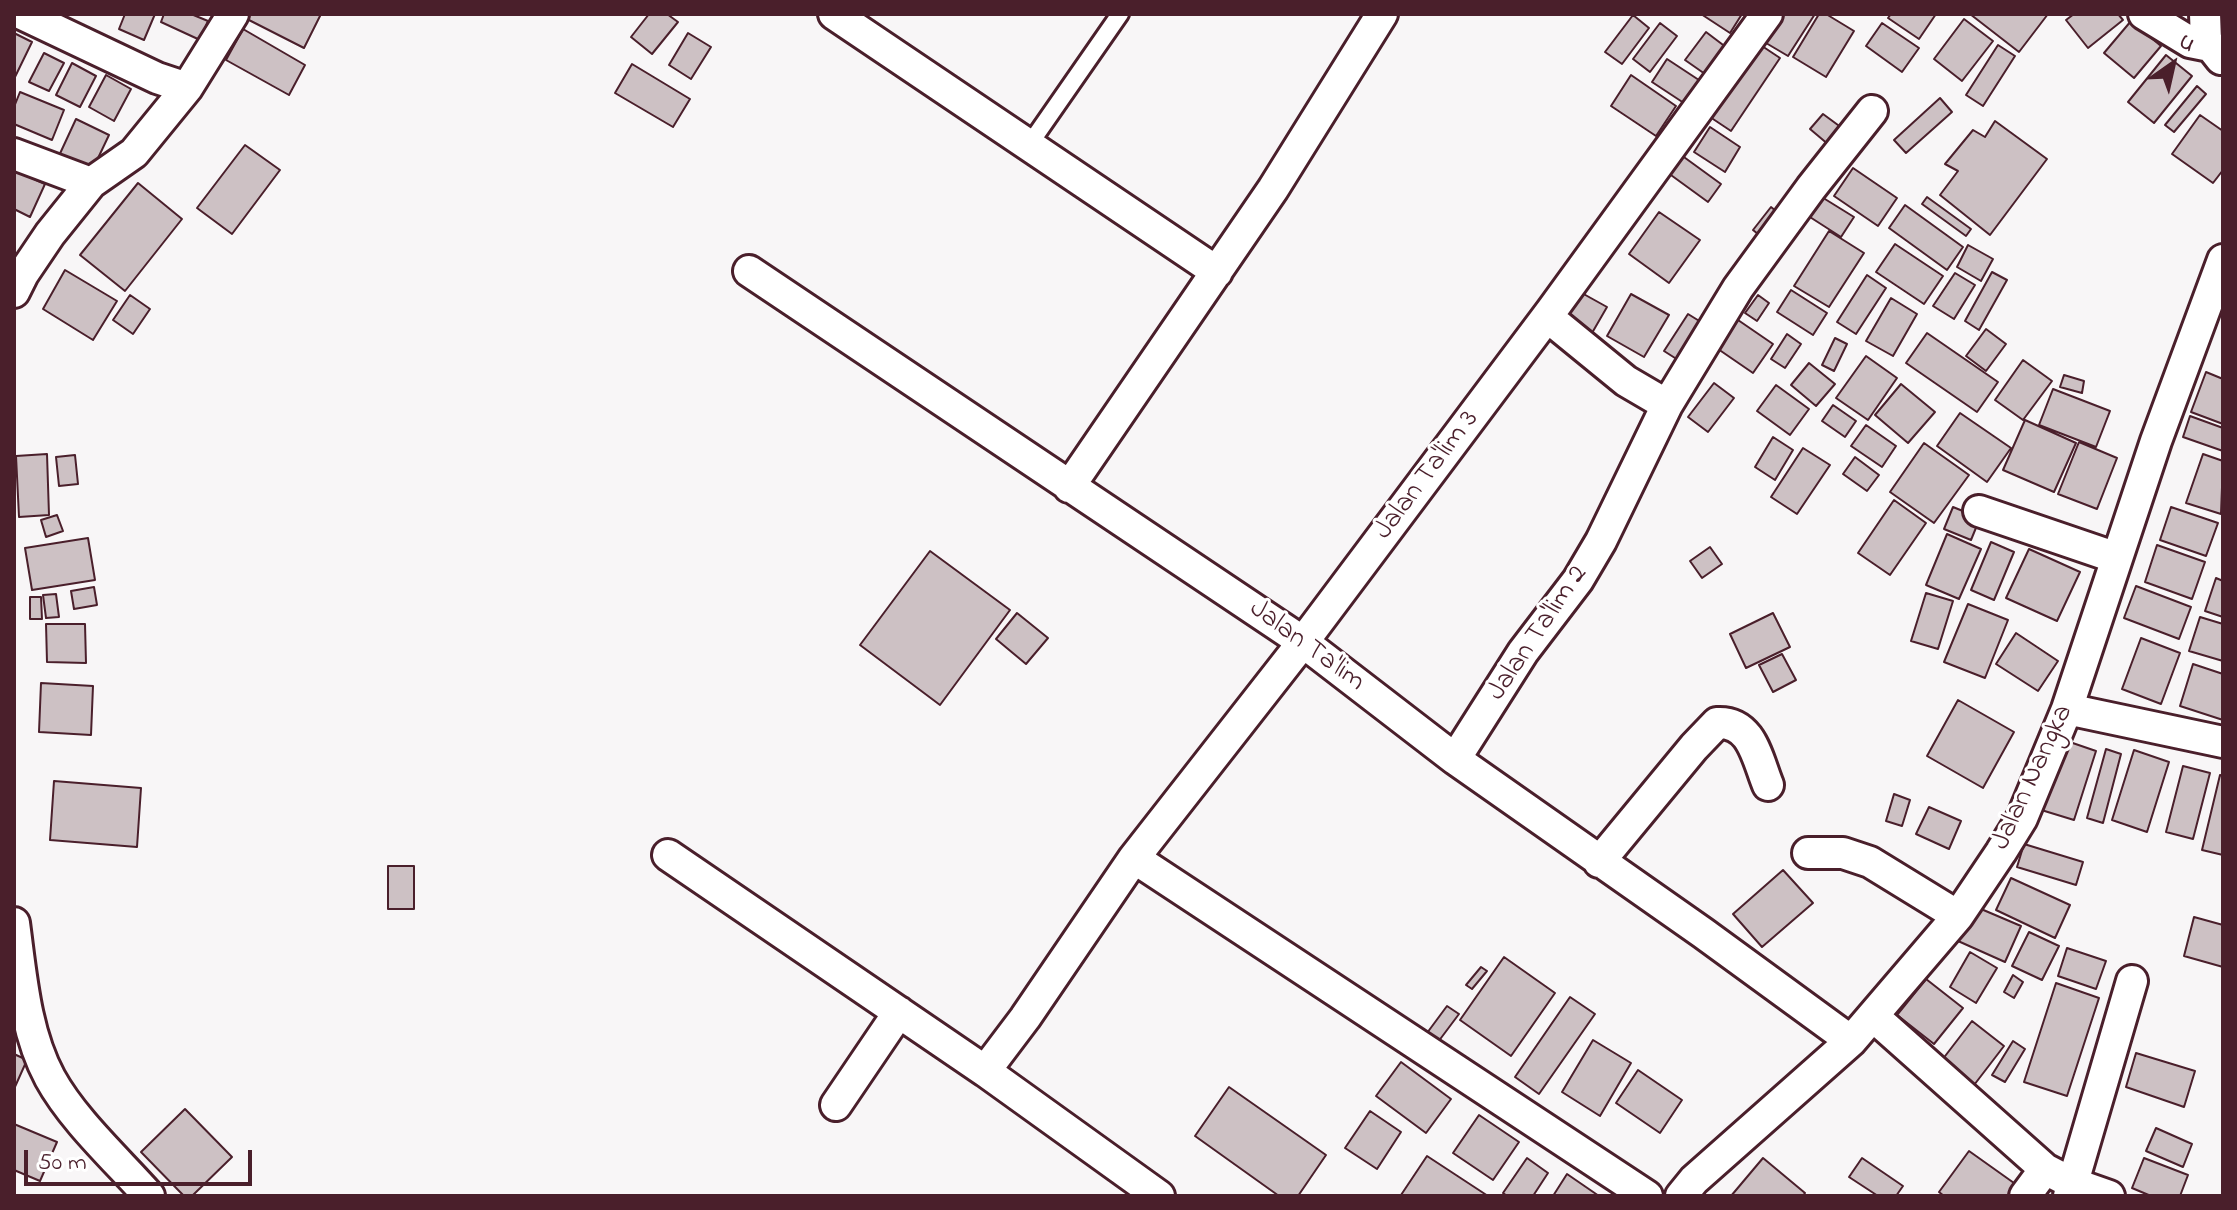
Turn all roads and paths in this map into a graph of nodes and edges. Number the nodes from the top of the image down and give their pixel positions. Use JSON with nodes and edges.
{"nodes":[{"id":1,"x":22,"y":14,"type":"edge"},
{"id":2,"x":233,"y":14,"type":"edge"},
{"id":3,"x":834,"y":14,"type":"edge"},
{"id":4,"x":1120,"y":14,"type":"edge"},
{"id":5,"x":1382,"y":14,"type":"edge"},
{"id":6,"x":1767,"y":14,"type":"edge"},
{"id":7,"x":2144,"y":14,"type":"edge"},
{"id":8,"x":2211,"y":40,"type":"edge"},
{"id":9,"x":187,"y":88,"type":"junction"},
{"id":10,"x":1872,"y":111,"type":"dead end"},
{"id":11,"x":1029,"y":145,"type":"junction"},
{"id":12,"x":14,"y":154,"type":"edge"},
{"id":13,"x":91,"y":183,"type":"junction"},
{"id":14,"x":2223,"y":260,"type":"edge"},
{"id":15,"x":749,"y":271,"type":"dead end"},
{"id":16,"x":1217,"y":272,"type":"junction"},
{"id":17,"x":14,"y":292,"type":"edge"},
{"id":18,"x":1552,"y":310,"type":"junction"},
{"id":19,"x":1667,"y":405,"type":"junction"},
{"id":20,"x":1069,"y":487,"type":"junction"},
{"id":21,"x":1979,"y":511,"type":"dead end"},
{"id":22,"x":2117,"y":558,"type":"junction"},
{"id":23,"x":1303,"y":642,"type":"junction"},
{"id":24,"x":2067,"y":709,"type":"junction"},
{"id":25,"x":2223,"y":742,"type":"edge"},
{"id":26,"x":1455,"y":759,"type":"junction"},
{"id":27,"x":1768,"y":785,"type":"dead end"},
{"id":28,"x":1808,"y":853,"type":"dead end"},
{"id":29,"x":668,"y":855,"type":"dead end"},
{"id":30,"x":1134,"y":858,"type":"junction"},
{"id":31,"x":1599,"y":862,"type":"junction"},
{"id":32,"x":1958,"y":916,"type":"junction"},
{"id":33,"x":14,"y":923,"type":"edge"},
{"id":34,"x":2132,"y":981,"type":"dead end"},
{"id":35,"x":899,"y":1012,"type":"junction"},
{"id":36,"x":1873,"y":1016,"type":"junction"},
{"id":37,"x":1851,"y":1041,"type":"junction"},
{"id":38,"x":985,"y":1071,"type":"junction"},
{"id":39,"x":836,"y":1105,"type":"dead end"},
{"id":40,"x":2045,"y":1169,"type":"junction"},
{"id":41,"x":2071,"y":1190,"type":"edge"},
{"id":42,"x":149,"y":1196,"type":"edge"},
{"id":43,"x":1159,"y":1196,"type":"edge"},
{"id":44,"x":1647,"y":1196,"type":"edge"},
{"id":45,"x":1681,"y":1196,"type":"edge"},
{"id":46,"x":2025,"y":1196,"type":"edge"},
{"id":47,"x":2109,"y":1196,"type":"edge"}],
"edges":[{"from":1,"to":9,"type":"street"},
{"from":2,"to":9,"type":"street"},
{"from":3,"to":11,"type":"street"},
{"from":4,"to":11,"type":"lane"},
{"from":5,"to":16,"type":"street"},
{"from":6,"to":18,"type":"street","name":"Jalan Ta'lim 3"},
{"from":7,"to":8,"type":"street"},
{"from":9,"to":13,"type":"street"},
{"from":10,"to":19,"type":"street","name":"Jalan Ta'lim 2"},
{"from":11,"to":16,"type":"street"},
{"from":12,"to":13,"type":"street"},
{"from":13,"to":17,"type":"street"},
{"from":14,"to":22,"type":"street","name":"Jalan Nangka"},
{"from":15,"to":20,"type":"street","name":"Jalan Ta'lim"},
{"from":16,"to":20,"type":"street"},
{"from":18,"to":19,"type":"street"},
{"from":18,"to":23,"type":"street","name":"Jalan Ta'lim 3"},
{"from":19,"to":26,"type":"street","name":"Jalan Ta'lim 2"},
{"from":20,"to":23,"type":"street","name":"Jalan Ta'lim"},
{"from":21,"to":22,"type":"street"},
{"from":22,"to":24,"type":"street","name":"Jalan Nangka"},
{"from":23,"to":26,"type":"street","name":"Jalan Ta'lim"},
{"from":23,"to":30,"type":"street","name":"Jalan Ta'lim 3"},
{"from":24,"to":25,"type":"street"},
{"from":24,"to":32,"type":"street","name":"Jalan Nangka"},
{"from":26,"to":31,"type":"street","name":"Jalan Ta'lim"},
{"from":27,"to":31,"type":"street"},
{"from":28,"to":32,"type":"street"},
{"from":29,"to":35,"type":"street"},
{"from":30,"to":38,"type":"street","name":"Jalan Ta'lim 3"},
{"from":30,"to":44,"type":"street"},
{"from":31,"to":37,"type":"street","name":"Jalan Ta'lim"},
{"from":32,"to":36,"type":"street","name":"Jalan Nangka"},
{"from":33,"to":42,"type":"street"},
{"from":34,"to":41,"type":"street"},
{"from":35,"to":38,"type":"street"},
{"from":35,"to":39,"type":"street"},
{"from":36,"to":37,"type":"street","name":"Jalan Nangka"},
{"from":36,"to":40,"type":"street"},
{"from":37,"to":45,"type":"street","name":"Jalan Nangka"},
{"from":38,"to":43,"type":"street"},
{"from":40,"to":41,"type":"street"},
{"from":40,"to":46,"type":"street"},
{"from":41,"to":47,"type":"street"}]}
